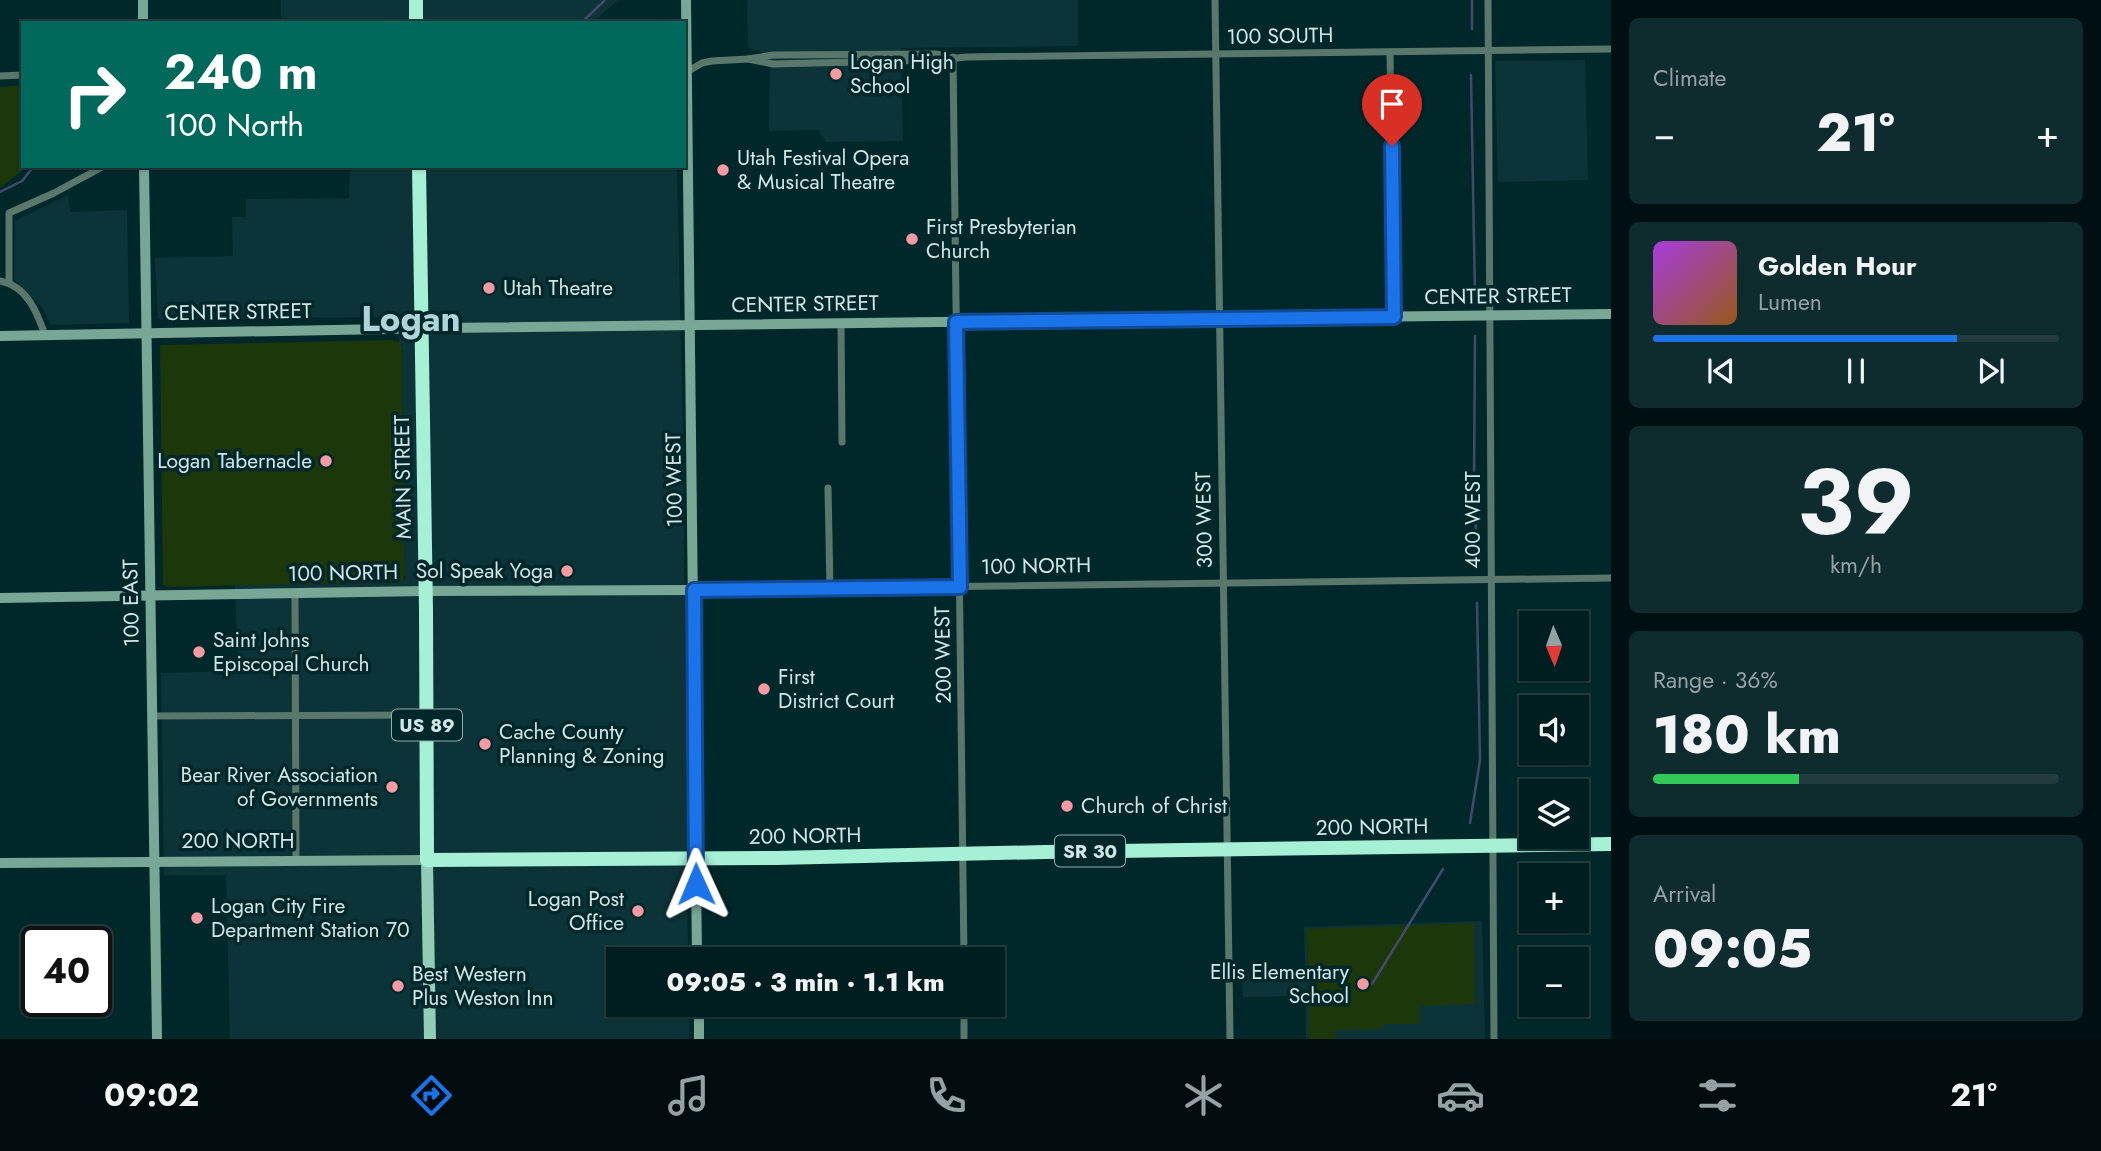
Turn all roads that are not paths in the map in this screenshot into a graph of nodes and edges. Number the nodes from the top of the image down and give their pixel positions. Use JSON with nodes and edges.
{"nodes":[{"id":1,"x":143,"y":0,"type":"edge"},
{"id":2,"x":416,"y":0,"type":"edge"},
{"id":3,"x":686,"y":0,"type":"edge"},
{"id":4,"x":1215,"y":0,"type":"edge"},
{"id":5,"x":1488,"y":0,"type":"edge"},
{"id":6,"x":143,"y":21,"type":"edge"},
{"id":7,"x":416,"y":21,"type":"edge"},
{"id":8,"x":1611,"y":49,"type":"edge"},
{"id":9,"x":1488,"y":51,"type":"junction"},
{"id":10,"x":1390,"y":52,"type":"junction"},
{"id":11,"x":1217,"y":54,"type":"junction"},
{"id":12,"x":951,"y":57,"type":"junction"},
{"id":13,"x":686,"y":72,"type":"edge"},
{"id":14,"x":21,"y":75,"type":"edge"},
{"id":15,"x":0,"y":76,"type":"edge"},
{"id":16,"x":100,"y":168,"type":"edge"},
{"id":17,"x":144,"y":168,"type":"edge"},
{"id":18,"x":419,"y":168,"type":"edge"},
{"id":19,"x":0,"y":281,"type":"edge"},
{"id":20,"x":9,"y":283,"type":"junction"},
{"id":21,"x":1611,"y":314,"type":"edge"},
{"id":22,"x":1490,"y":316,"type":"junction"},
{"id":23,"x":1394,"y":317,"type":"junction"},
{"id":24,"x":1218,"y":319,"type":"junction"},
{"id":25,"x":956,"y":322,"type":"junction"},
{"id":26,"x":841,"y":323,"type":"junction"},
{"id":27,"x":691,"y":325,"type":"junction"},
{"id":28,"x":421,"y":328,"type":"junction"},
{"id":29,"x":145,"y":333,"type":"junction"},
{"id":30,"x":45,"y":335,"type":"junction"},
{"id":31,"x":0,"y":336,"type":"edge"},
{"id":32,"x":842,"y":442,"type":"dead end"},
{"id":33,"x":828,"y":488,"type":"dead end"},
{"id":34,"x":1611,"y":578,"type":"edge"},
{"id":35,"x":1491,"y":580,"type":"junction"},
{"id":36,"x":1223,"y":583,"type":"junction"},
{"id":37,"x":960,"y":587,"type":"junction"},
{"id":38,"x":830,"y":588,"type":"junction"},
{"id":39,"x":694,"y":590,"type":"junction"},
{"id":40,"x":426,"y":591,"type":"junction"},
{"id":41,"x":295,"y":594,"type":"junction"},
{"id":42,"x":150,"y":597,"type":"junction"},
{"id":43,"x":0,"y":598,"type":"edge"},
{"id":44,"x":428,"y":715,"type":"junction"},
{"id":45,"x":153,"y":716,"type":"junction"},
{"id":46,"x":295,"y":716,"type":"junction"},
{"id":47,"x":1611,"y":845,"type":"edge"},
{"id":48,"x":1492,"y":846,"type":"junction"},
{"id":49,"x":1227,"y":850,"type":"junction"},
{"id":50,"x":962,"y":854,"type":"junction"},
{"id":51,"x":696,"y":859,"type":"junction"},
{"id":52,"x":428,"y":860,"type":"junction"},
{"id":53,"x":296,"y":861,"type":"junction"},
{"id":54,"x":155,"y":862,"type":"junction"},
{"id":55,"x":0,"y":863,"type":"edge"},
{"id":56,"x":697,"y":947,"type":"edge"},
{"id":57,"x":964,"y":947,"type":"edge"},
{"id":58,"x":699,"y":1017,"type":"edge"},
{"id":59,"x":964,"y":1017,"type":"edge"},
{"id":60,"x":157,"y":1039,"type":"edge"},
{"id":61,"x":430,"y":1039,"type":"edge"},
{"id":62,"x":699,"y":1039,"type":"edge"},
{"id":63,"x":964,"y":1039,"type":"edge"},
{"id":64,"x":1230,"y":1039,"type":"edge"},
{"id":65,"x":1493,"y":1039,"type":"edge"}],
"edges":[{"from":1,"to":6,"type":"street"},
{"from":2,"to":7,"type":"highway"},
{"from":3,"to":13,"type":"street","name":"100 WEST"},
{"from":4,"to":11,"type":"street","name":"300 WEST"},
{"from":5,"to":9,"type":"street","name":"400 WEST"},
{"from":8,"to":9,"type":"street","name":"100 SOUTH"},
{"from":9,"to":10,"type":"street","name":"100 SOUTH"},
{"from":9,"to":22,"type":"street","name":"400 WEST"},
{"from":10,"to":11,"type":"street","name":"100 SOUTH"},
{"from":10,"to":23,"type":"street"},
{"from":11,"to":12,"type":"street","name":"100 SOUTH"},
{"from":11,"to":24,"type":"street","name":"300 WEST"},
{"from":12,"to":13,"type":"street","name":"100 SOUTH"},
{"from":12,"to":25,"type":"street","name":"200 WEST"},
{"from":13,"to":27,"type":"street","name":"100 WEST"},
{"from":14,"to":15,"type":"street"},
{"from":16,"to":20,"type":"street"},
{"from":17,"to":29,"type":"street","name":"100 EAST"},
{"from":18,"to":28,"type":"highway","name":"MAIN STREET","number":"US 89"},
{"from":19,"to":20,"type":"street"},
{"from":20,"to":30,"type":"street"},
{"from":21,"to":22,"type":"street","name":"CENTER STREET"},
{"from":22,"to":23,"type":"street","name":"CENTER STREET"},
{"from":22,"to":35,"type":"street","name":"400 WEST"},
{"from":23,"to":24,"type":"street","name":"CENTER STREET"},
{"from":24,"to":25,"type":"street","name":"CENTER STREET"},
{"from":24,"to":36,"type":"street","name":"300 WEST"},
{"from":25,"to":26,"type":"street","name":"CENTER STREET"},
{"from":25,"to":37,"type":"street","name":"200 WEST"},
{"from":26,"to":27,"type":"street","name":"CENTER STREET"},
{"from":26,"to":32,"type":"street"},
{"from":27,"to":28,"type":"street","name":"CENTER STREET"},
{"from":27,"to":39,"type":"street","name":"100 WEST"},
{"from":28,"to":29,"type":"street","name":"CENTER STREET"},
{"from":28,"to":40,"type":"highway","name":"MAIN STREET","number":"US 89"},
{"from":29,"to":30,"type":"street","name":"CENTER STREET"},
{"from":29,"to":42,"type":"street","name":"100 EAST"},
{"from":30,"to":31,"type":"street","name":"CENTER STREET"},
{"from":33,"to":38,"type":"street"},
{"from":34,"to":35,"type":"street","name":"100 NORTH"},
{"from":35,"to":36,"type":"street","name":"100 NORTH"},
{"from":35,"to":48,"type":"street","name":"400 WEST"},
{"from":36,"to":37,"type":"street","name":"100 NORTH"},
{"from":36,"to":49,"type":"street","name":"300 WEST"},
{"from":37,"to":38,"type":"street","name":"100 NORTH"},
{"from":37,"to":50,"type":"street","name":"200 WEST"},
{"from":38,"to":39,"type":"street","name":"100 NORTH"},
{"from":39,"to":40,"type":"street","name":"100 NORTH"},
{"from":39,"to":51,"type":"street","name":"100 WEST"},
{"from":40,"to":41,"type":"street","name":"100 NORTH"},
{"from":40,"to":44,"type":"highway","name":"MAIN STREET","number":"US 89"},
{"from":41,"to":42,"type":"street","name":"100 NORTH"},
{"from":41,"to":46,"type":"street"},
{"from":42,"to":43,"type":"street","name":"100 NORTH"},
{"from":42,"to":45,"type":"street","name":"100 EAST"},
{"from":44,"to":46,"type":"street"},
{"from":44,"to":52,"type":"highway","name":"MAIN STREET","number":"US 89"},
{"from":45,"to":46,"type":"street"},
{"from":45,"to":54,"type":"street","name":"100 EAST"},
{"from":46,"to":53,"type":"street"},
{"from":47,"to":48,"type":"highway","name":"200 NORTH","number":"SR 30"},
{"from":48,"to":49,"type":"highway","name":"200 NORTH","number":"SR 30"},
{"from":48,"to":65,"type":"street","name":"400 WEST"},
{"from":49,"to":50,"type":"highway","name":"200 NORTH","number":"SR 30"},
{"from":49,"to":64,"type":"street","name":"300 WEST"},
{"from":50,"to":51,"type":"highway","name":"200 NORTH","number":"SR 30"},
{"from":50,"to":57,"type":"street","name":"200 WEST"},
{"from":51,"to":52,"type":"highway","name":"200 NORTH","number":"SR 30"},
{"from":51,"to":56,"type":"street","name":"100 WEST"},
{"from":52,"to":53,"type":"street","name":"200 NORTH"},
{"from":52,"to":61,"type":"main road","name":"MAIN STREET","number":"US 89"},
{"from":53,"to":54,"type":"street","name":"200 NORTH"},
{"from":54,"to":55,"type":"street","name":"200 NORTH"},
{"from":54,"to":60,"type":"street","name":"100 EAST"},
{"from":58,"to":62,"type":"street"},
{"from":59,"to":63,"type":"street"}]}
